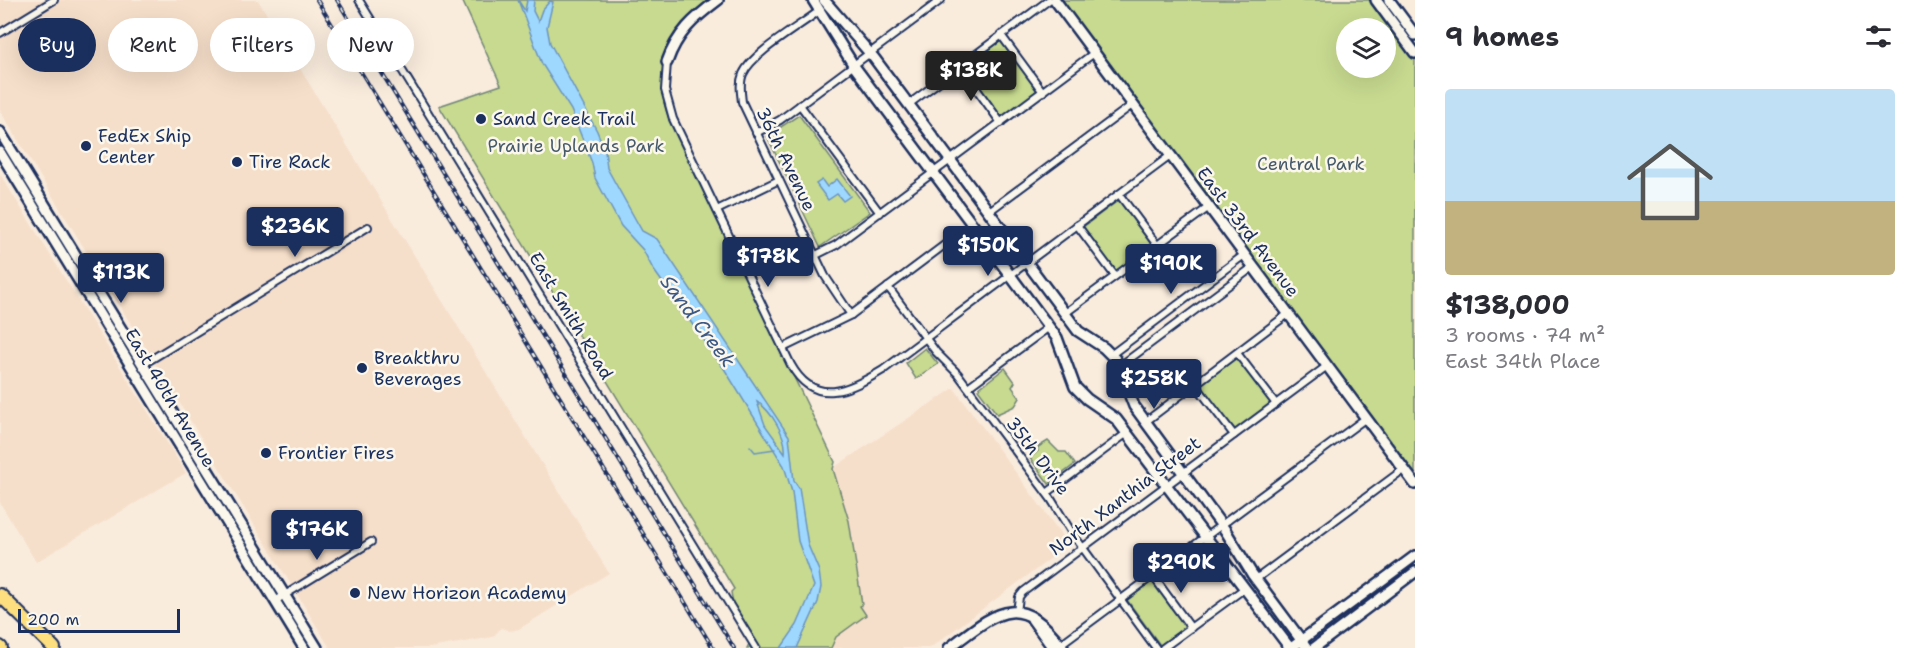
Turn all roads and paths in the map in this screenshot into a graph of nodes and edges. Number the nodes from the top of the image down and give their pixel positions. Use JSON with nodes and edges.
{"nodes":[{"id":1,"x":54,"y":0,"type":"edge"},
{"id":2,"x":359,"y":0,"type":"edge"},
{"id":3,"x":718,"y":0,"type":"edge"},
{"id":4,"x":813,"y":0,"type":"edge"},
{"id":5,"x":941,"y":0,"type":"edge"},
{"id":6,"x":1049,"y":0,"type":"edge"},
{"id":7,"x":1055,"y":0,"type":"edge"},
{"id":8,"x":1376,"y":0,"type":"edge"},
{"id":9,"x":1389,"y":0,"type":"edge"},
{"id":10,"x":829,"y":2,"type":"edge"},
{"id":11,"x":819,"y":11,"type":"junction"},
{"id":12,"x":0,"y":33,"type":"edge"},
{"id":13,"x":1001,"y":35,"type":"junction"},
{"id":14,"x":1415,"y":35,"type":"edge"},
{"id":15,"x":870,"y":53,"type":"junction"},
{"id":16,"x":1094,"y":53,"type":"junction"},
{"id":17,"x":1415,"y":53,"type":"edge"},
{"id":18,"x":667,"y":62,"type":"joint"},
{"id":19,"x":854,"y":66,"type":"junction"},
{"id":20,"x":960,"y":66,"type":"junction"},
{"id":21,"x":1043,"y":92,"type":"junction"},
{"id":22,"x":909,"y":104,"type":"junction"},
{"id":23,"x":800,"y":105,"type":"junction"},
{"id":24,"x":1132,"y":105,"type":"junction"},
{"id":25,"x":1001,"y":123,"type":"junction"},
{"id":26,"x":0,"y":132,"type":"edge"},
{"id":27,"x":756,"y":133,"type":"junction"},
{"id":28,"x":0,"y":152,"type":"edge"},
{"id":29,"x":1170,"y":156,"type":"junction"},
{"id":30,"x":950,"y":160,"type":"junction"},
{"id":31,"x":933,"y":173,"type":"junction"},
{"id":32,"x":779,"y":180,"type":"junction"},
{"id":33,"x":1119,"y":194,"type":"junction"},
{"id":34,"x":1209,"y":207,"type":"junction"},
{"id":35,"x":717,"y":210,"type":"junction"},
{"id":36,"x":988,"y":212,"type":"junction"},
{"id":37,"x":880,"y":213,"type":"junction"},
{"id":38,"x":971,"y":225,"type":"junction"},
{"id":39,"x":1077,"y":225,"type":"junction"},
{"id":40,"x":368,"y":227,"type":"dead end"},
{"id":41,"x":1157,"y":245,"type":"junction"},
{"id":42,"x":816,"y":255,"type":"junction"},
{"id":43,"x":1244,"y":255,"type":"junction"},
{"id":44,"x":1026,"y":263,"type":"junction"},
{"id":45,"x":1253,"y":267,"type":"junction"},
{"id":46,"x":1009,"y":276,"type":"junction"},
{"id":47,"x":1115,"y":276,"type":"junction"},
{"id":48,"x":888,"y":287,"type":"junction"},
{"id":49,"x":93,"y":294,"type":"junction"},
{"id":50,"x":1064,"y":314,"type":"junction"},
{"id":51,"x":1288,"y":314,"type":"junction"},
{"id":52,"x":851,"y":315,"type":"junction"},
{"id":53,"x":1049,"y":327,"type":"junction"},
{"id":54,"x":926,"y":338,"type":"junction"},
{"id":55,"x":117,"y":343,"type":"junction"},
{"id":56,"x":783,"y":348,"type":"junction"},
{"id":57,"x":1237,"y":352,"type":"junction"},
{"id":58,"x":1112,"y":354,"type":"junction"},
{"id":59,"x":142,"y":365,"type":"junction"},
{"id":60,"x":1120,"y":366,"type":"junction"},
{"id":61,"x":1327,"y":366,"type":"junction"},
{"id":62,"x":1195,"y":384,"type":"junction"},
{"id":63,"x":968,"y":387,"type":"junction"},
{"id":64,"x":1276,"y":404,"type":"junction"},
{"id":65,"x":1366,"y":418,"type":"junction"},
{"id":66,"x":1145,"y":422,"type":"junction"},
{"id":67,"x":1127,"y":433,"type":"junction"},
{"id":68,"x":1234,"y":435,"type":"junction"},
{"id":69,"x":195,"y":462,"type":"junction"},
{"id":70,"x":1404,"y":469,"type":"junction"},
{"id":71,"x":1183,"y":473,"type":"junction"},
{"id":72,"x":1415,"y":484,"type":"edge"},
{"id":73,"x":1166,"y":486,"type":"junction"},
{"id":74,"x":1047,"y":494,"type":"junction"},
{"id":75,"x":1221,"y":525,"type":"junction"},
{"id":76,"x":1204,"y":537,"type":"junction"},
{"id":77,"x":371,"y":542,"type":"dead end"},
{"id":78,"x":1083,"y":548,"type":"junction"},
{"id":79,"x":1415,"y":556,"type":"edge"},
{"id":80,"x":1415,"y":572,"type":"edge"},
{"id":81,"x":1153,"y":576,"type":"junction"},
{"id":82,"x":1256,"y":579,"type":"junction"},
{"id":83,"x":1245,"y":588,"type":"junction"},
{"id":84,"x":0,"y":595,"type":"edge"},
{"id":85,"x":284,"y":595,"type":"junction"},
{"id":86,"x":1120,"y":599,"type":"junction"},
{"id":87,"x":275,"y":601,"type":"junction"},
{"id":88,"x":1017,"y":612,"type":"junction"},
{"id":89,"x":1191,"y":627,"type":"junction"},
{"id":90,"x":1304,"y":644,"type":"edge"},
{"id":91,"x":1058,"y":647,"type":"edge"},
{"id":92,"x":54,"y":648,"type":"edge"},
{"id":93,"x":304,"y":648,"type":"edge"},
{"id":94,"x":317,"y":648,"type":"edge"},
{"id":95,"x":756,"y":648,"type":"edge"},
{"id":96,"x":949,"y":648,"type":"edge"},
{"id":97,"x":1156,"y":648,"type":"edge"},
{"id":98,"x":1163,"y":648,"type":"edge"},
{"id":99,"x":1291,"y":648,"type":"edge"},
{"id":100,"x":1314,"y":648,"type":"edge"}],
"edges":[{"from":1,"to":12,"type":"street"},
{"from":2,"to":95,"type":"street","name":"East Smith Road"},
{"from":3,"to":18,"type":"street"},
{"from":4,"to":11,"type":"street"},
{"from":5,"to":15,"type":"street"},
{"from":6,"to":13,"type":"street"},
{"from":7,"to":16,"type":"street","name":"East 33rd Avenue"},
{"from":8,"to":17,"type":"street"},
{"from":9,"to":14,"type":"street"},
{"from":10,"to":15,"type":"street"},
{"from":11,"to":19,"type":"street"},
{"from":11,"to":27,"type":"street","name":"36th Avenue"},
{"from":13,"to":20,"type":"street"},
{"from":13,"to":21,"type":"street"},
{"from":15,"to":19,"type":"street"},
{"from":15,"to":22,"type":"street"},
{"from":16,"to":21,"type":"street"},
{"from":16,"to":24,"type":"street","name":"East 33rd Avenue"},
{"from":18,"to":35,"type":"street"},
{"from":19,"to":23,"type":"street"},
{"from":19,"to":31,"type":"street"},
{"from":20,"to":22,"type":"street"},
{"from":20,"to":25,"type":"street"},
{"from":21,"to":25,"type":"street"},
{"from":22,"to":30,"type":"street"},
{"from":23,"to":27,"type":"street"},
{"from":23,"to":37,"type":"street"},
{"from":24,"to":29,"type":"street","name":"East 33rd Avenue"},
{"from":24,"to":36,"type":"street"},
{"from":25,"to":30,"type":"street"},
{"from":26,"to":49,"type":"street","name":"East 40th Avenue"},
{"from":27,"to":32,"type":"street","name":"36th Avenue"},
{"from":28,"to":49,"type":"street","name":"East 40th Avenue"},
{"from":29,"to":33,"type":"street"},
{"from":29,"to":34,"type":"street","name":"East 33rd Avenue"},
{"from":30,"to":31,"type":"street"},
{"from":30,"to":36,"type":"street"},
{"from":31,"to":37,"type":"street"},
{"from":31,"to":38,"type":"street"},
{"from":32,"to":35,"type":"street"},
{"from":32,"to":42,"type":"street","name":"36th Avenue"},
{"from":33,"to":39,"type":"street"},
{"from":33,"to":41,"type":"street"},
{"from":34,"to":41,"type":"street"},
{"from":34,"to":43,"type":"street","name":"East 33rd Avenue"},
{"from":35,"to":56,"type":"street"},
{"from":36,"to":44,"type":"street"},
{"from":37,"to":42,"type":"street"},
{"from":38,"to":46,"type":"street"},
{"from":38,"to":48,"type":"street"},
{"from":39,"to":44,"type":"street"},
{"from":39,"to":47,"type":"street"},
{"from":40,"to":59,"type":"street","name":"East 40th Avenue"},
{"from":41,"to":47,"type":"street"},
{"from":42,"to":52,"type":"street","name":"36th Avenue"},
{"from":43,"to":45,"type":"street","name":"East 33rd Avenue"},
{"from":43,"to":58,"type":"street"},
{"from":44,"to":46,"type":"street"},
{"from":44,"to":50,"type":"street"},
{"from":45,"to":51,"type":"street","name":"East 33rd Avenue"},
{"from":45,"to":60,"type":"street"},
{"from":46,"to":53,"type":"street"},
{"from":46,"to":54,"type":"street"},
{"from":47,"to":50,"type":"street"},
{"from":48,"to":52,"type":"street"},
{"from":48,"to":54,"type":"street","name":"35th Drive"},
{"from":49,"to":55,"type":"street","name":"East 40th Avenue"},
{"from":49,"to":59,"type":"street","name":"East 40th Avenue"},
{"from":50,"to":58,"type":"street"},
{"from":51,"to":57,"type":"street"},
{"from":51,"to":61,"type":"street","name":"East 33rd Avenue"},
{"from":52,"to":56,"type":"street"},
{"from":53,"to":63,"type":"street"},
{"from":53,"to":67,"type":"street"},
{"from":54,"to":56,"type":"street"},
{"from":54,"to":63,"type":"street","name":"35th Drive"},
{"from":55,"to":59,"type":"street"},
{"from":55,"to":69,"type":"street","name":"East 40th Avenue"},
{"from":57,"to":62,"type":"street"},
{"from":57,"to":64,"type":"street"},
{"from":58,"to":60,"type":"street"},
{"from":59,"to":69,"type":"street","name":"East 40th Avenue"},
{"from":60,"to":66,"type":"street"},
{"from":61,"to":64,"type":"street","name":"North Xanthia Street"},
{"from":61,"to":65,"type":"street","name":"East 33rd Avenue"},
{"from":62,"to":66,"type":"street"},
{"from":62,"to":68,"type":"street"},
{"from":63,"to":74,"type":"street","name":"35th Drive"},
{"from":64,"to":68,"type":"street","name":"North Xanthia Street"},
{"from":65,"to":70,"type":"street","name":"East 33rd Avenue"},
{"from":65,"to":75,"type":"street"},
{"from":66,"to":71,"type":"street"},
{"from":67,"to":73,"type":"street"},
{"from":67,"to":74,"type":"street"},
{"from":68,"to":71,"type":"street","name":"North Xanthia Street"},
{"from":69,"to":85,"type":"street","name":"East 40th Avenue"},
{"from":69,"to":87,"type":"street","name":"East 40th Avenue"},
{"from":70,"to":72,"type":"street","name":"East 33rd Avenue"},
{"from":70,"to":82,"type":"street"},
{"from":71,"to":73,"type":"street","name":"North Xanthia Street"},
{"from":71,"to":75,"type":"street"},
{"from":73,"to":76,"type":"street"},
{"from":73,"to":78,"type":"street","name":"North Xanthia Street"},
{"from":74,"to":78,"type":"street","name":"35th Drive"},
{"from":75,"to":76,"type":"street"},
{"from":75,"to":82,"type":"street"},
{"from":76,"to":81,"type":"street"},
{"from":76,"to":83,"type":"street"},
{"from":77,"to":85,"type":"street"},
{"from":78,"to":86,"type":"street","name":"35th Drive"},
{"from":78,"to":88,"type":"street","name":"North Xanthia Street"},
{"from":79,"to":90,"type":"street"},
{"from":80,"to":100,"type":"street"},
{"from":81,"to":86,"type":"street"},
{"from":81,"to":89,"type":"street"},
{"from":82,"to":90,"type":"street"},
{"from":83,"to":89,"type":"street"},
{"from":83,"to":99,"type":"street"},
{"from":84,"to":92,"type":"highway"},
{"from":85,"to":87,"type":"street"},
{"from":85,"to":94,"type":"street","name":"East 40th Avenue"},
{"from":86,"to":91,"type":"street"},
{"from":86,"to":97,"type":"street","name":"35th Drive"},
{"from":87,"to":93,"type":"street","name":"East 40th Avenue"},
{"from":88,"to":91,"type":"street"},
{"from":88,"to":96,"type":"street"},
{"from":89,"to":98,"type":"street"},
{"from":90,"to":99,"type":"street"}]}
